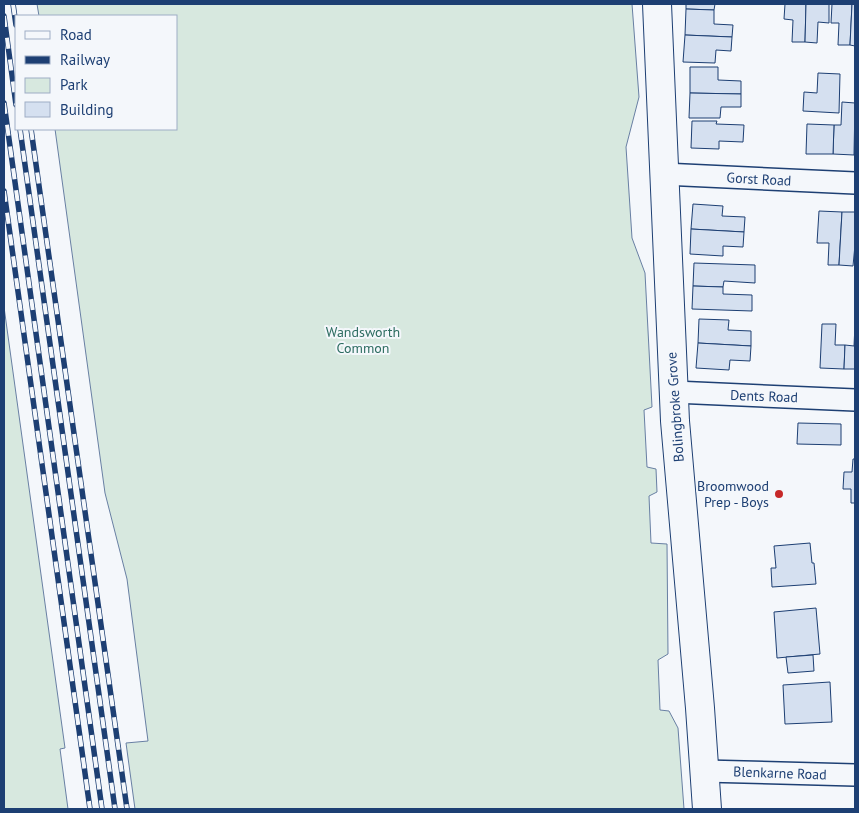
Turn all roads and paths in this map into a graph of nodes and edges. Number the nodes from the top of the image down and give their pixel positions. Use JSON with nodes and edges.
{"nodes":[{"id":1,"x":657,"y":4,"type":"edge"},
{"id":2,"x":663,"y":174,"type":"junction"},
{"id":3,"x":855,"y":183,"type":"edge"},
{"id":4,"x":674,"y":392,"type":"junction"},
{"id":5,"x":855,"y":400,"type":"edge"},
{"id":6,"x":704,"y":771,"type":"junction"},
{"id":7,"x":855,"y":775,"type":"edge"},
{"id":8,"x":707,"y":809,"type":"edge"}],
"edges":[{"from":1,"to":2,"type":"main road","name":"Bolingbroke Grove"},
{"from":2,"to":3,"type":"street","name":"Gorst Road"},
{"from":2,"to":4,"type":"main road","name":"Bolingbroke Grove"},
{"from":4,"to":5,"type":"street","name":"Dents Road"},
{"from":4,"to":6,"type":"main road","name":"Bolingbroke Grove"},
{"from":6,"to":7,"type":"street","name":"Blenkarne Road"},
{"from":6,"to":8,"type":"main road","name":"Bolingbroke Grove"}]}
